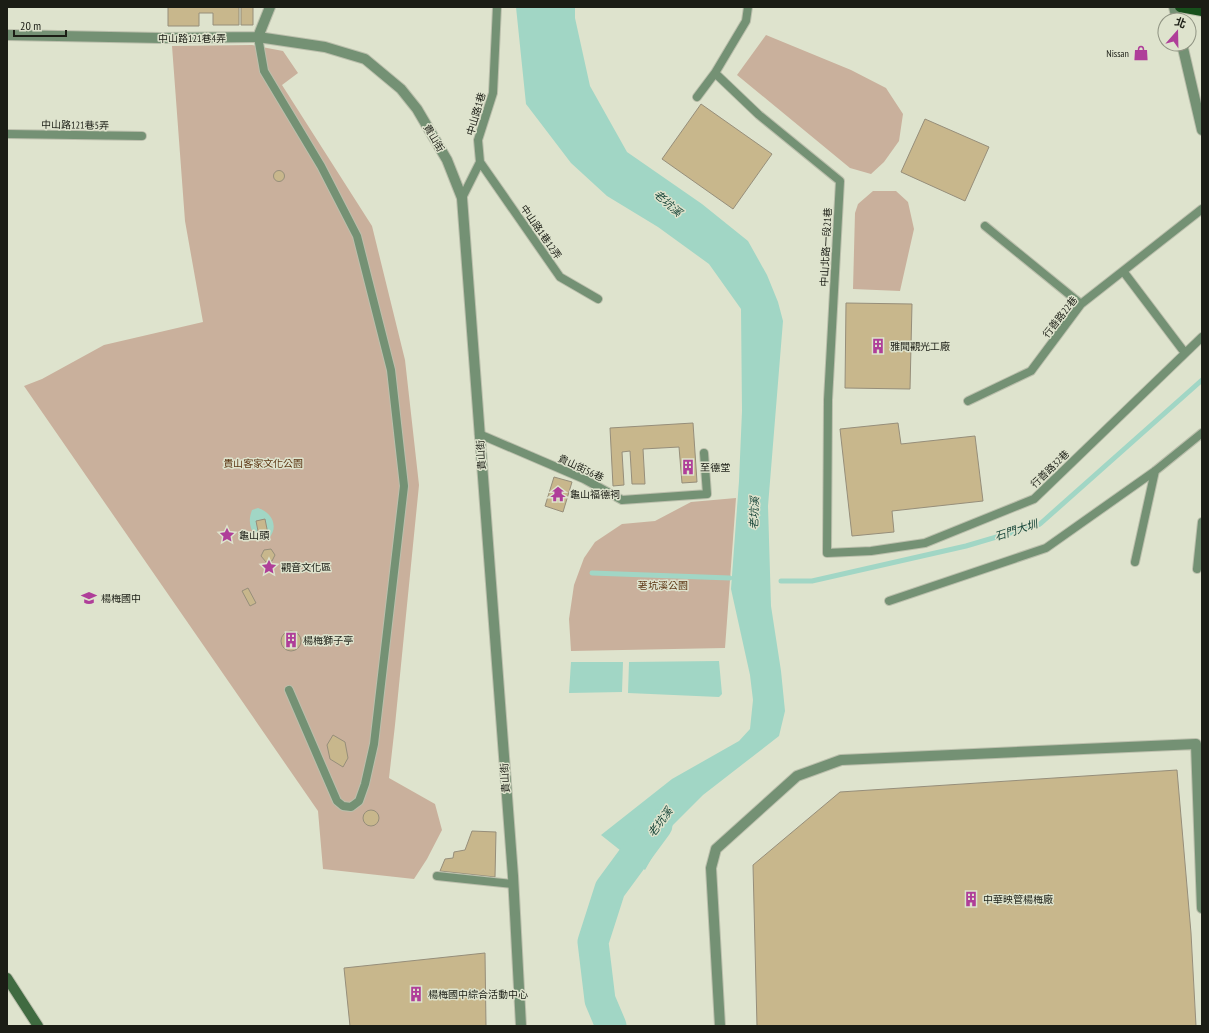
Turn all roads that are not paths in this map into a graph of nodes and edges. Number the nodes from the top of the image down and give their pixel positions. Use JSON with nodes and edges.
{"nodes":[{"id":1,"x":270,"y":7,"type":"edge"},
{"id":2,"x":497,"y":7,"type":"edge"},
{"id":3,"x":748,"y":7,"type":"edge"},
{"id":4,"x":1180,"y":7,"type":"edge"},
{"id":5,"x":1202,"y":11,"type":"edge"},
{"id":6,"x":7,"y":35,"type":"edge"},
{"id":7,"x":258,"y":37,"type":"junction"},
{"id":8,"x":1184,"y":52,"type":"edge"},
{"id":9,"x":715,"y":73,"type":"junction"},
{"id":10,"x":696,"y":97,"type":"dead end"},
{"id":11,"x":1202,"y":130,"type":"edge"},
{"id":12,"x":7,"y":134,"type":"edge"},
{"id":13,"x":142,"y":136,"type":"dead end"},
{"id":14,"x":480,"y":162,"type":"junction"},
{"id":15,"x":462,"y":198,"type":"junction"},
{"id":16,"x":1202,"y":209,"type":"edge"},
{"id":17,"x":985,"y":226,"type":"dead end"},
{"id":18,"x":1123,"y":271,"type":"junction"},
{"id":19,"x":598,"y":299,"type":"dead end"},
{"id":20,"x":1081,"y":304,"type":"junction"},
{"id":21,"x":1202,"y":337,"type":"edge"},
{"id":22,"x":1185,"y":353,"type":"junction"},
{"id":23,"x":968,"y":401,"type":"dead end"},
{"id":24,"x":1202,"y":433,"type":"edge"},
{"id":25,"x":479,"y":434,"type":"junction"},
{"id":26,"x":704,"y":452,"type":"dead end"},
{"id":27,"x":1155,"y":471,"type":"junction"},
{"id":28,"x":1202,"y":522,"type":"edge"},
{"id":29,"x":827,"y":553,"type":"joint"},
{"id":30,"x":1135,"y":562,"type":"dead end"},
{"id":31,"x":1197,"y":569,"type":"dead end"},
{"id":32,"x":889,"y":601,"type":"dead end"},
{"id":33,"x":289,"y":690,"type":"dead end"},
{"id":34,"x":436,"y":876,"type":"dead end"},
{"id":35,"x":513,"y":884,"type":"junction"},
{"id":36,"x":1202,"y":908,"type":"edge"},
{"id":37,"x":7,"y":978,"type":"edge"},
{"id":38,"x":38,"y":1026,"type":"edge"},
{"id":39,"x":522,"y":1026,"type":"edge"},
{"id":40,"x":720,"y":1026,"type":"edge"}],
"edges":[{"from":1,"to":7,"type":"street"},
{"from":2,"to":14,"type":"lane","name":"中山路1巷"},
{"from":3,"to":9,"type":"lane"},
{"from":4,"to":5,"type":"main road"},
{"from":6,"to":7,"type":"street","name":"中山路121巷4弄"},
{"from":7,"to":15,"type":"street","name":"貴山街"},
{"from":7,"to":33,"type":"lane"},
{"from":8,"to":11,"type":"street"},
{"from":9,"to":10,"type":"lane"},
{"from":9,"to":29,"type":"lane","name":"中山北路一段21巷"},
{"from":12,"to":13,"type":"lane","name":"中山路121巷5弄"},
{"from":14,"to":15,"type":"lane"},
{"from":14,"to":19,"type":"lane","name":"中山路1巷12弄"},
{"from":15,"to":25,"type":"street","name":"貴山街"},
{"from":16,"to":18,"type":"lane","name":"行善路22巷"},
{"from":17,"to":20,"type":"lane"},
{"from":18,"to":20,"type":"lane","name":"行善路22巷"},
{"from":18,"to":22,"type":"lane"},
{"from":20,"to":23,"type":"lane","name":"行善路22巷"},
{"from":21,"to":22,"type":"lane","name":"行善路32巷"},
{"from":22,"to":29,"type":"lane","name":"行善路32巷"},
{"from":24,"to":27,"type":"lane"},
{"from":25,"to":26,"type":"lane","name":"貴山街56巷"},
{"from":25,"to":35,"type":"street","name":"貴山街"},
{"from":27,"to":30,"type":"lane"},
{"from":27,"to":32,"type":"lane"},
{"from":28,"to":31,"type":"lane"},
{"from":34,"to":35,"type":"lane"},
{"from":35,"to":39,"type":"street","name":"貴山街"},
{"from":36,"to":40,"type":"street"},
{"from":37,"to":38,"type":"street"}]}
